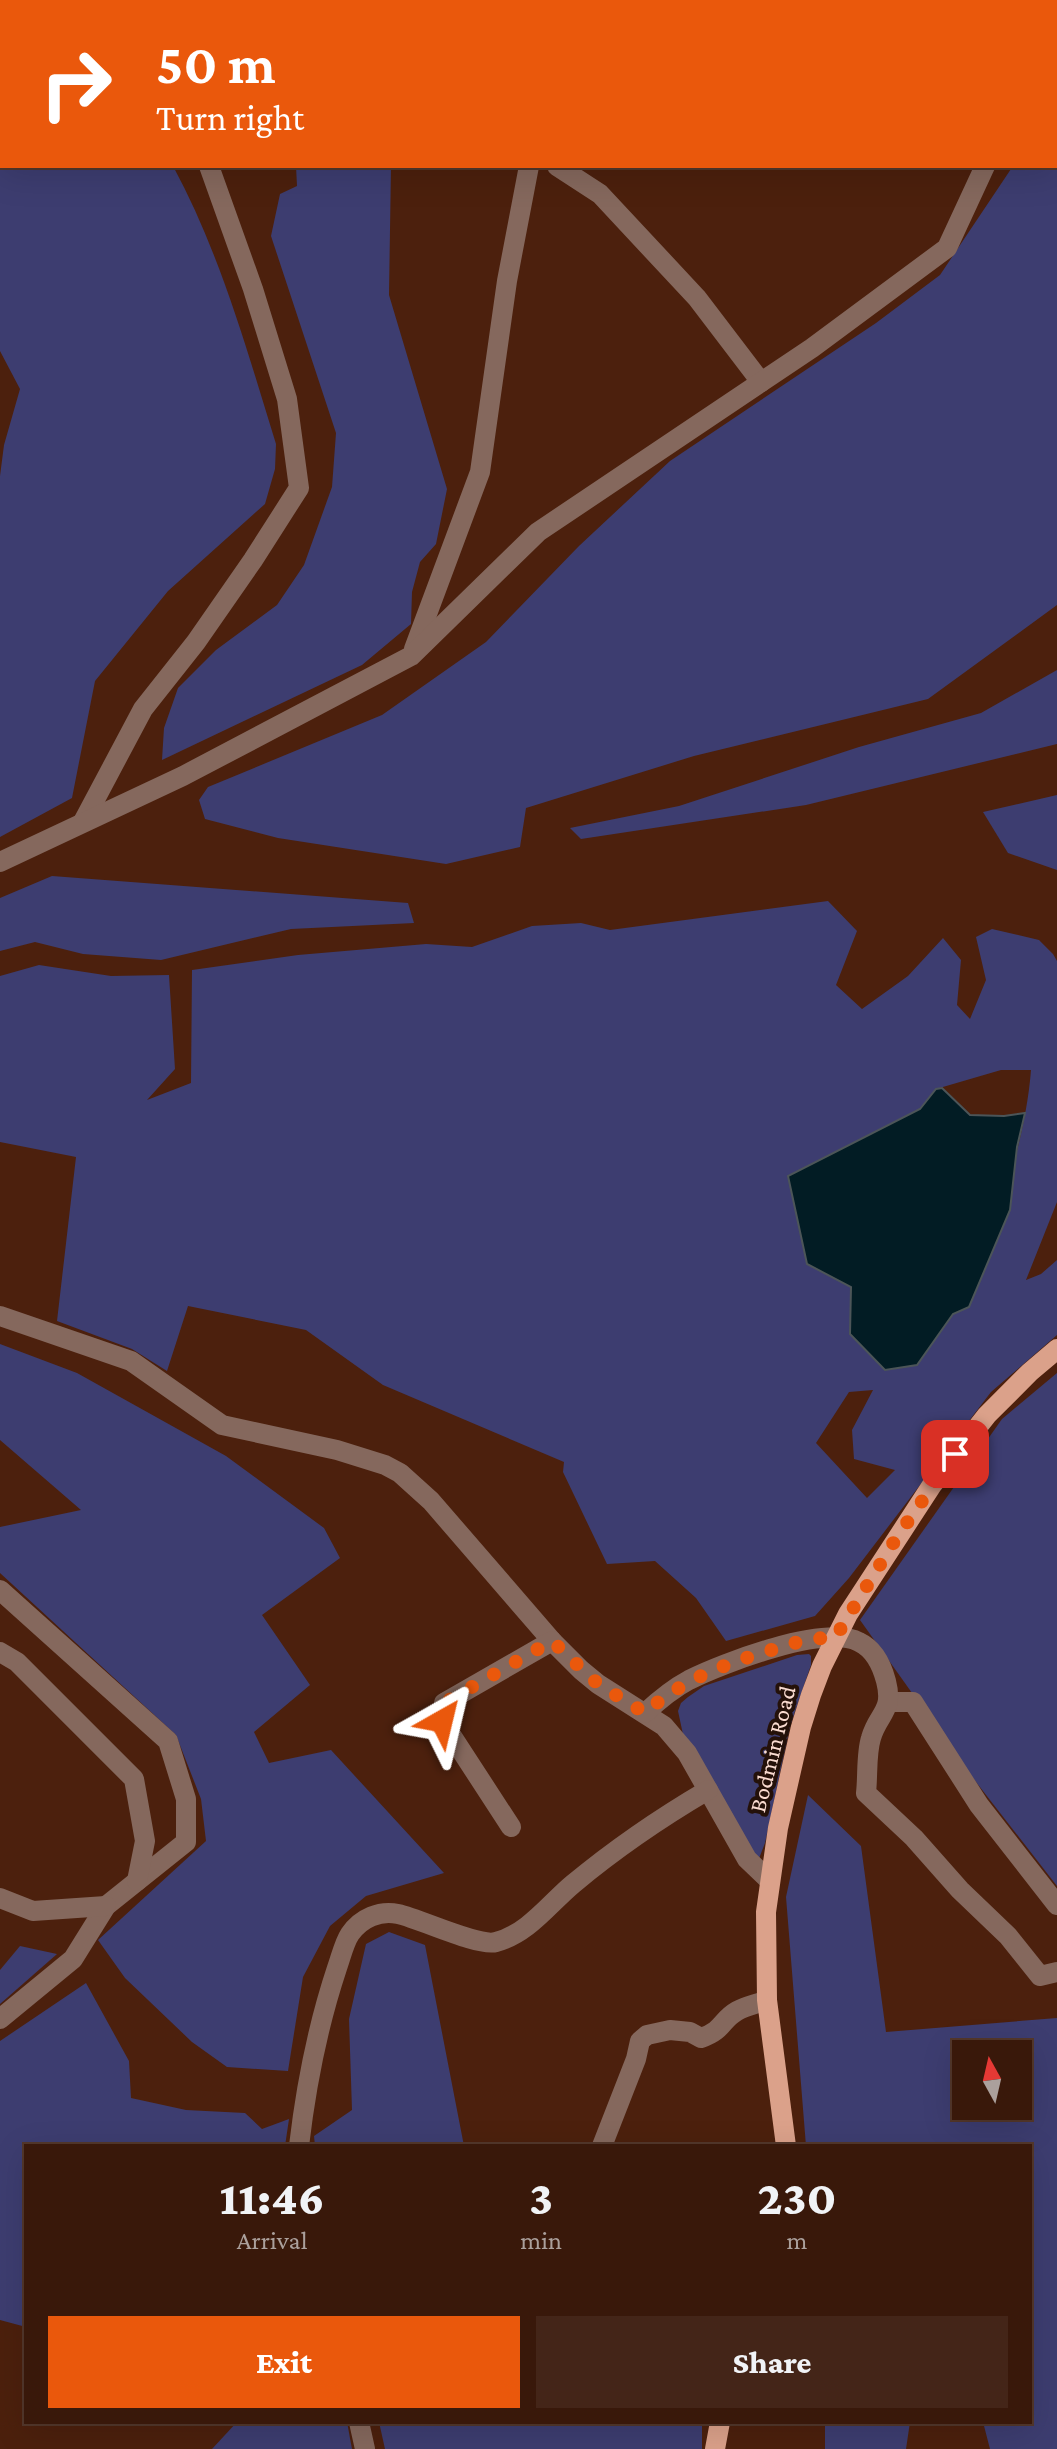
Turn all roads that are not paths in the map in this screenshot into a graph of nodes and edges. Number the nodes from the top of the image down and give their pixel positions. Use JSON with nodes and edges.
{"nodes":[{"id":1,"x":210,"y":168,"type":"edge"},
{"id":2,"x":529,"y":168,"type":"edge"},
{"id":3,"x":560,"y":168,"type":"edge"},
{"id":4,"x":984,"y":168,"type":"edge"},
{"id":5,"x":761,"y":382,"type":"junction"},
{"id":6,"x":411,"y":656,"type":"junction"},
{"id":7,"x":83,"y":822,"type":"junction"},
{"id":8,"x":0,"y":862,"type":"edge"},
{"id":9,"x":0,"y":1316,"type":"edge"},
{"id":10,"x":1057,"y":1349,"type":"edge"},
{"id":11,"x":0,"y":1590,"type":"edge"},
{"id":12,"x":835,"y":1638,"type":"junction"},
{"id":13,"x":552,"y":1641,"type":"junction"},
{"id":14,"x":0,"y":1652,"type":"edge"},
{"id":15,"x":890,"y":1702,"type":"junction"},
{"id":16,"x":645,"y":1713,"type":"junction"},
{"id":17,"x":708,"y":1790,"type":"junction"},
{"id":18,"x":511,"y":1827,"type":"dead end"},
{"id":19,"x":137,"y":1881,"type":"junction"},
{"id":20,"x":770,"y":1881,"type":"junction"},
{"id":21,"x":0,"y":1898,"type":"edge"},
{"id":22,"x":1057,"y":1905,"type":"edge"},
{"id":23,"x":106,"y":1906,"type":"junction"},
{"id":24,"x":1057,"y":1972,"type":"edge"},
{"id":25,"x":767,"y":2000,"type":"junction"},
{"id":26,"x":0,"y":2019,"type":"edge"},
{"id":27,"x":299,"y":2144,"type":"edge"},
{"id":28,"x":603,"y":2144,"type":"edge"},
{"id":29,"x":786,"y":2144,"type":"edge"},
{"id":30,"x":359,"y":2424,"type":"edge"},
{"id":31,"x":720,"y":2424,"type":"edge"},
{"id":32,"x":365,"y":2449,"type":"edge"},
{"id":33,"x":715,"y":2449,"type":"edge"}],
"edges":[{"from":1,"to":7,"type":"street"},
{"from":2,"to":6,"type":"street"},
{"from":3,"to":5,"type":"street"},
{"from":4,"to":5,"type":"street"},
{"from":5,"to":6,"type":"street"},
{"from":6,"to":7,"type":"street"},
{"from":7,"to":8,"type":"street"},
{"from":9,"to":13,"type":"street"},
{"from":10,"to":12,"type":"main road","name":"Bodmin Road"},
{"from":11,"to":19,"type":"street"},
{"from":12,"to":15,"type":"street"},
{"from":12,"to":16,"type":"street"},
{"from":12,"to":20,"type":"main road","name":"Bodmin Road"},
{"from":13,"to":16,"type":"street"},
{"from":13,"to":18,"type":"street"},
{"from":14,"to":19,"type":"street"},
{"from":15,"to":22,"type":"street"},
{"from":15,"to":24,"type":"street"},
{"from":16,"to":17,"type":"street"},
{"from":17,"to":20,"type":"street"},
{"from":17,"to":27,"type":"street"},
{"from":19,"to":23,"type":"street"},
{"from":20,"to":25,"type":"main road","name":"Bodmin Road"},
{"from":21,"to":23,"type":"street"},
{"from":23,"to":26,"type":"street"},
{"from":25,"to":28,"type":"street"},
{"from":25,"to":29,"type":"main road","name":"Bodmin Road"},
{"from":30,"to":32,"type":"street"},
{"from":31,"to":33,"type":"main road"}]}
